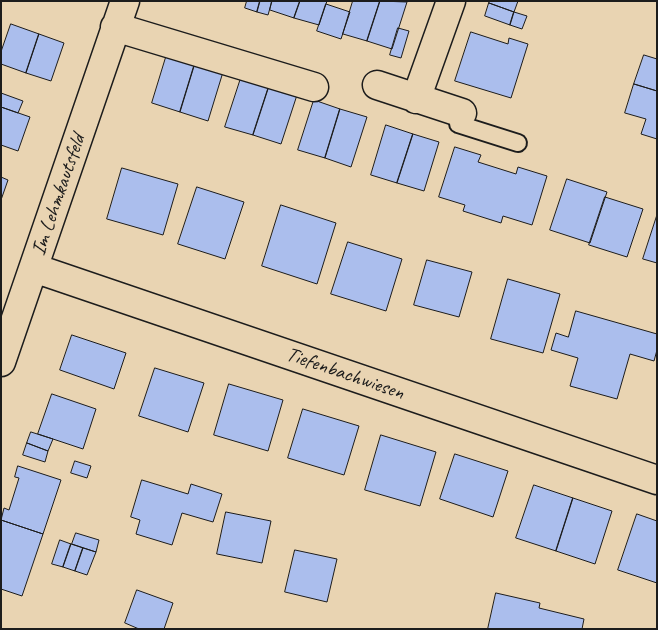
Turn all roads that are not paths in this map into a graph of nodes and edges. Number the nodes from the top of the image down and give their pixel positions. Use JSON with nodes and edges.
{"nodes":[{"id":1,"x":125,"y":1,"type":"edge"},
{"id":2,"x":451,"y":1,"type":"edge"},
{"id":3,"x":115,"y":27,"type":"junction"},
{"id":4,"x":376,"y":85,"type":"dead end"},
{"id":5,"x":314,"y":87,"type":"dead end"},
{"id":6,"x":416,"y":99,"type":"junction"},
{"id":7,"x":462,"y":113,"type":"joint"},
{"id":8,"x":518,"y":143,"type":"dead end"},
{"id":9,"x":34,"y":268,"type":"junction"},
{"id":10,"x":1,"y":362,"type":"edge"},
{"id":11,"x":657,"y":480,"type":"edge"}],
"edges":[{"from":1,"to":3,"type":"street","name":"Im Lehmkautsfeld"},
{"from":2,"to":6,"type":"street"},
{"from":3,"to":5,"type":"street"},
{"from":3,"to":9,"type":"street","name":"Im Lehmkautsfeld"},
{"from":4,"to":6,"type":"street"},
{"from":6,"to":7,"type":"street"},
{"from":7,"to":8,"type":"lane"},
{"from":9,"to":10,"type":"street","name":"Im Lehmkautsfeld"},
{"from":9,"to":11,"type":"street","name":"Tiefenbachwiesen"}]}
